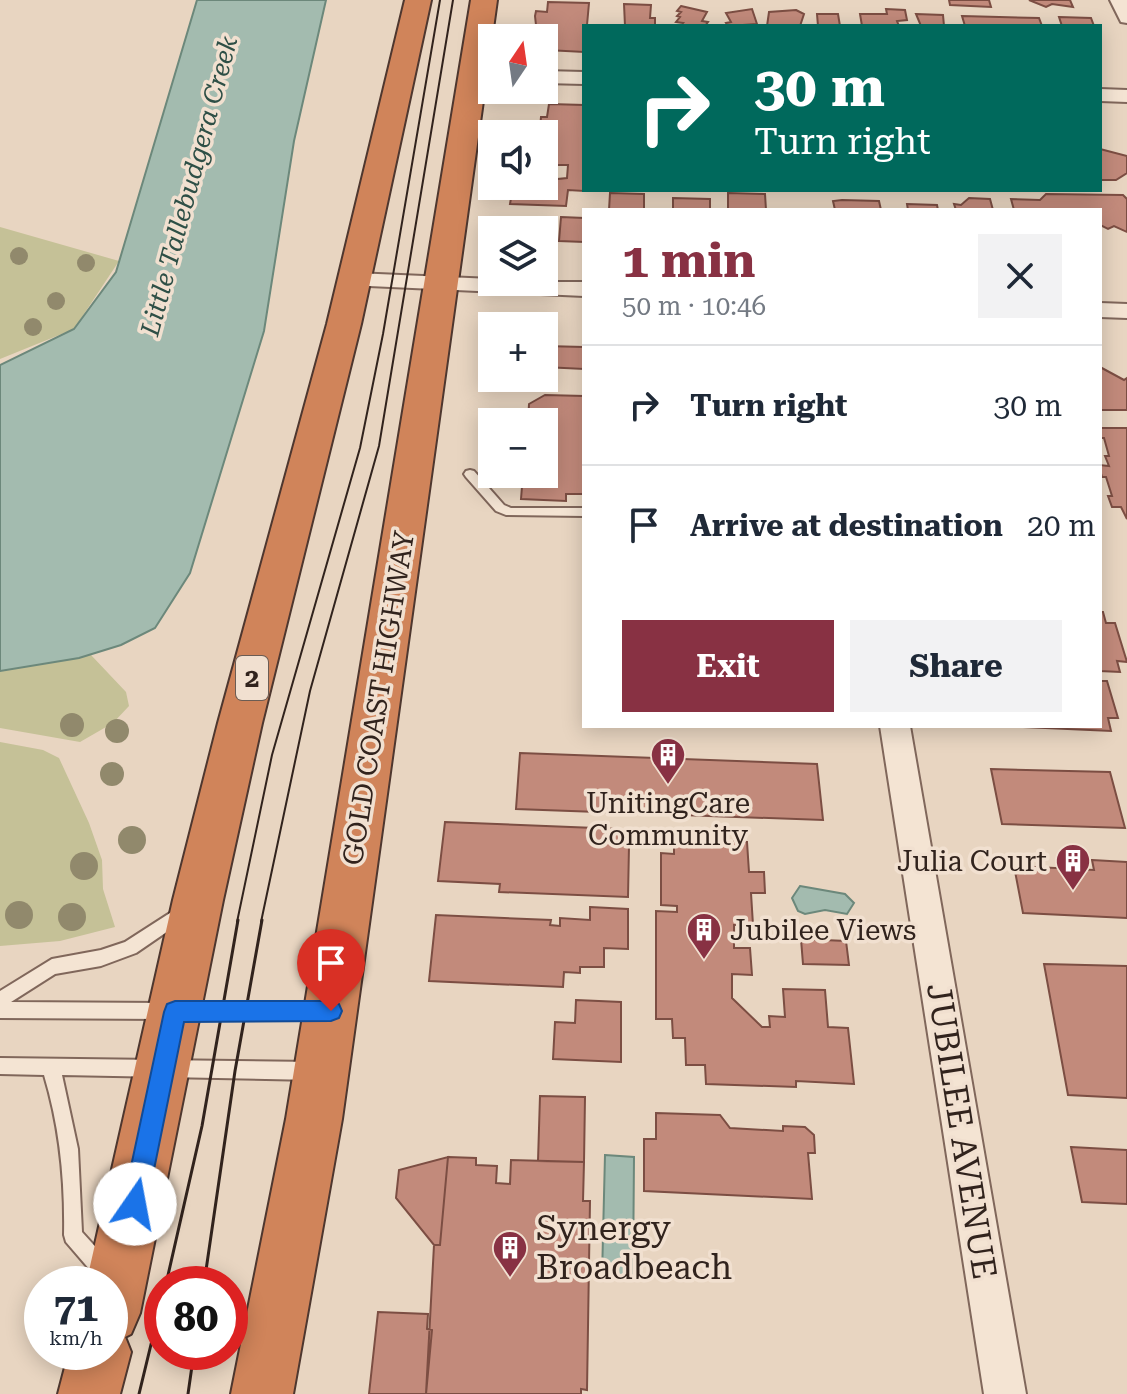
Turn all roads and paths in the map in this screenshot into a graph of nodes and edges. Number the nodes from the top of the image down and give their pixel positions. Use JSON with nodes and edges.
{"nodes":[{"id":1,"x":418,"y":0,"type":"edge"},
{"id":2,"x":484,"y":0,"type":"edge"},
{"id":3,"x":1119,"y":0,"type":"edge"},
{"id":4,"x":1127,"y":18,"type":"edge"},
{"id":5,"x":483,"y":24,"type":"edge"},
{"id":6,"x":558,"y":77,"type":"edge"},
{"id":7,"x":582,"y":78,"type":"edge"},
{"id":8,"x":478,"y":95,"type":"edge"},
{"id":9,"x":1102,"y":95,"type":"edge"},
{"id":10,"x":1127,"y":96,"type":"edge"},
{"id":11,"x":355,"y":280,"type":"junction"},
{"id":12,"x":441,"y":282,"type":"junction"},
{"id":13,"x":582,"y":289,"type":"edge"},
{"id":14,"x":1102,"y":310,"type":"edge"},
{"id":15,"x":1127,"y":311,"type":"edge"},
{"id":16,"x":470,"y":474,"type":"dead end"},
{"id":17,"x":582,"y":512,"type":"edge"},
{"id":18,"x":895,"y":728,"type":"edge"},
{"id":19,"x":198,"y":900,"type":"junction"},
{"id":20,"x":0,"y":1000,"type":"edge"},
{"id":21,"x":0,"y":1010,"type":"edge"},
{"id":22,"x":331,"y":1011,"type":"junction"},
{"id":23,"x":175,"y":1012,"type":"junction"},
{"id":24,"x":0,"y":1066,"type":"edge"},
{"id":25,"x":50,"y":1066,"type":"junction"},
{"id":26,"x":163,"y":1070,"type":"junction"},
{"id":27,"x":321,"y":1071,"type":"junction"},
{"id":28,"x":93,"y":1266,"type":"edge"},
{"id":29,"x":121,"y":1266,"type":"edge"},
{"id":30,"x":95,"y":1370,"type":"edge"},
{"id":31,"x":89,"y":1394,"type":"edge"},
{"id":32,"x":262,"y":1394,"type":"edge"},
{"id":33,"x":1005,"y":1394,"type":"edge"}],
"edges":[{"from":1,"to":11,"type":"highway","number":"2"},
{"from":2,"to":5,"type":"highway","name":"GOLD COAST HIGHWAY"},
{"from":3,"to":4,"type":"street"},
{"from":6,"to":7,"type":"street"},
{"from":8,"to":12,"type":"highway","name":"GOLD COAST HIGHWAY"},
{"from":9,"to":10,"type":"street"},
{"from":11,"to":12,"type":"street"},
{"from":11,"to":19,"type":"highway","number":"2"},
{"from":12,"to":13,"type":"street"},
{"from":12,"to":22,"type":"highway","name":"GOLD COAST HIGHWAY"},
{"from":14,"to":15,"type":"street"},
{"from":16,"to":17,"type":"lane"},
{"from":18,"to":33,"type":"street","name":"JUBILEE AVENUE"},
{"from":19,"to":20,"type":"lane"},
{"from":19,"to":23,"type":"highway","number":"2"},
{"from":21,"to":23,"type":"lane"},
{"from":22,"to":23,"type":"lane"},
{"from":22,"to":27,"type":"highway","name":"GOLD COAST HIGHWAY"},
{"from":23,"to":26,"type":"highway","number":"2"},
{"from":24,"to":25,"type":"lane"},
{"from":25,"to":26,"type":"lane"},
{"from":25,"to":28,"type":"lane"},
{"from":26,"to":27,"type":"lane"},
{"from":26,"to":29,"type":"highway","number":"2"},
{"from":27,"to":32,"type":"highway","name":"GOLD COAST HIGHWAY"},
{"from":30,"to":31,"type":"highway"}]}
